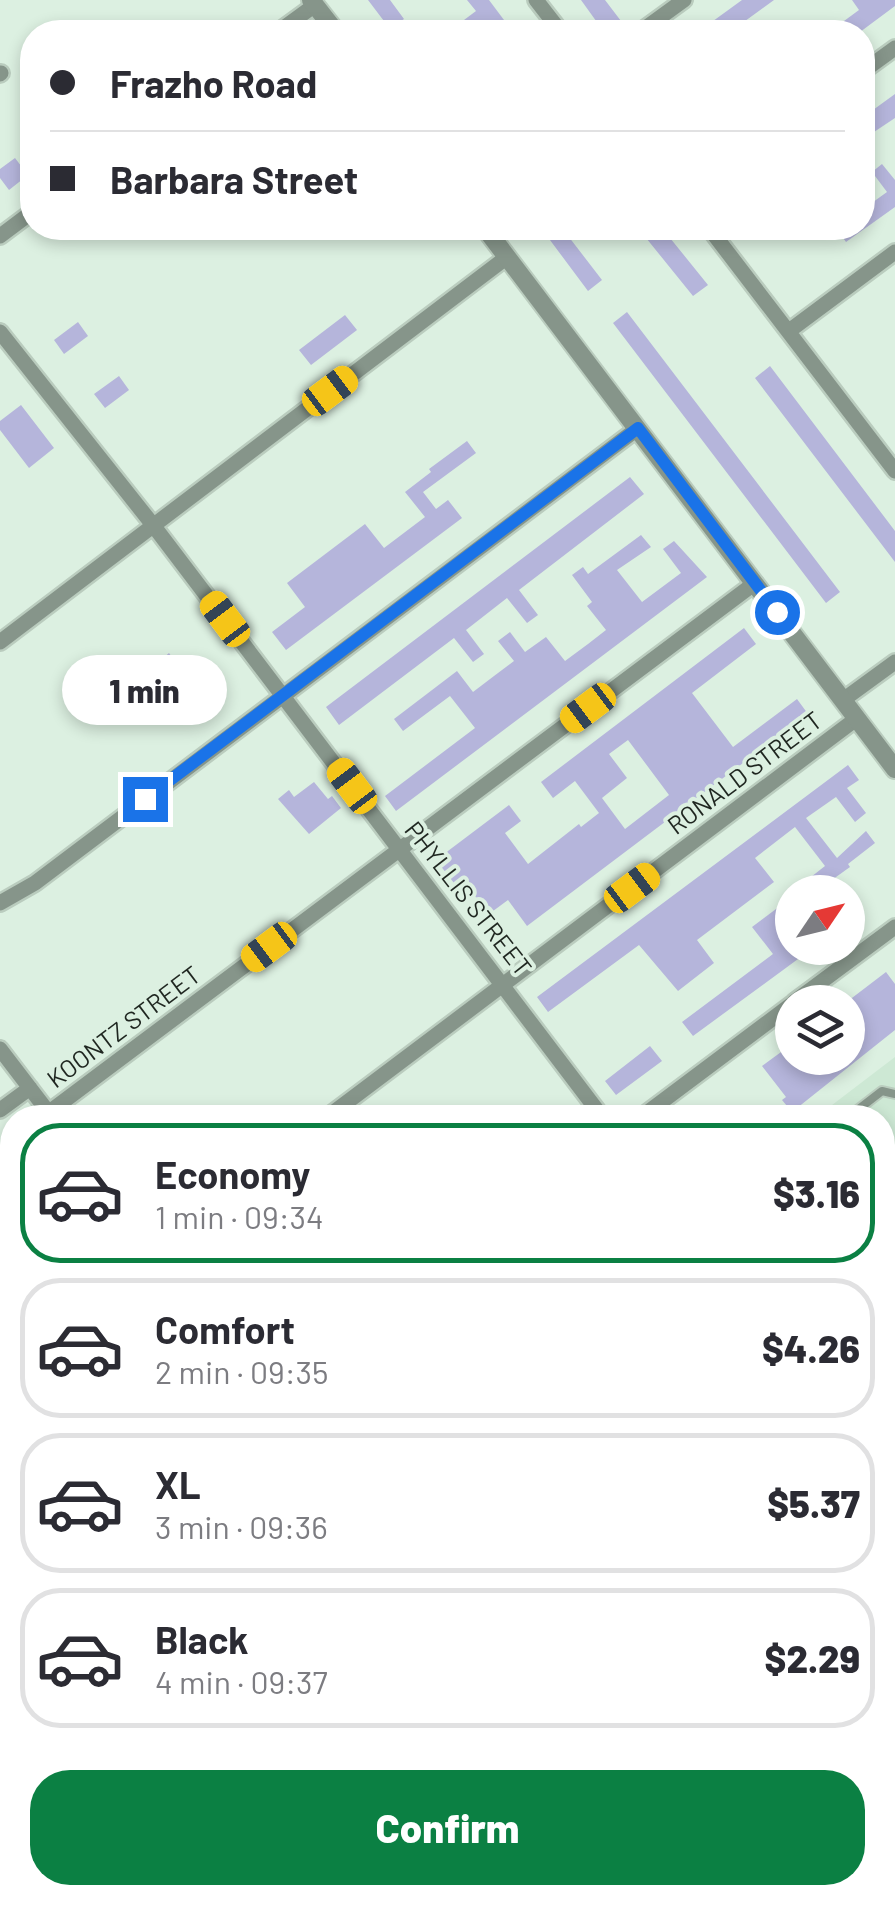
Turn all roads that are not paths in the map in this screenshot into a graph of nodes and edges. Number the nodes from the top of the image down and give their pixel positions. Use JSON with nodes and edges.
{"nodes":[{"id":1,"x":536,"y":0,"type":"edge"},
{"id":2,"x":684,"y":0,"type":"edge"},
{"id":3,"x":313,"y":3,"type":"edge"},
{"id":4,"x":292,"y":20,"type":"edge"},
{"id":5,"x":552,"y":20,"type":"edge"},
{"id":6,"x":656,"y":20,"type":"edge"},
{"id":7,"x":494,"y":240,"type":"edge"},
{"id":8,"x":718,"y":240,"type":"edge"},
{"id":9,"x":895,"y":252,"type":"edge"},
{"id":10,"x":508,"y":258,"type":"junction"},
{"id":11,"x":788,"y":331,"type":"junction"},
{"id":12,"x":0,"y":332,"type":"edge"},
{"id":13,"x":638,"y":428,"type":"junction"},
{"id":14,"x":893,"y":463,"type":"edge"},
{"id":15,"x":154,"y":524,"type":"junction"},
{"id":16,"x":755,"y":582,"type":"junction"},
{"id":17,"x":0,"y":642,"type":"edge"},
{"id":18,"x":895,"y":662,"type":"edge"},
{"id":19,"x":283,"y":695,"type":"junction"},
{"id":20,"x":843,"y":700,"type":"junction"},
{"id":21,"x":856,"y":718,"type":"junction"},
{"id":22,"x":895,"y":769,"type":"edge"},
{"id":23,"x":400,"y":849,"type":"junction"},
{"id":24,"x":0,"y":903,"type":"edge"},
{"id":25,"x":895,"y":927,"type":"edge"},
{"id":26,"x":504,"y":984,"type":"junction"},
{"id":27,"x":817,"y":985,"type":"edge"},
{"id":28,"x":775,"y":1017,"type":"edge"},
{"id":29,"x":0,"y":1049,"type":"edge"},
{"id":30,"x":30,"y":1088,"type":"junction"},
{"id":31,"x":895,"y":1094,"type":"edge"},
{"id":32,"x":7,"y":1105,"type":"edge"},
{"id":33,"x":43,"y":1105,"type":"edge"},
{"id":34,"x":63,"y":1105,"type":"edge"},
{"id":35,"x":343,"y":1105,"type":"edge"},
{"id":36,"x":593,"y":1105,"type":"edge"},
{"id":37,"x":657,"y":1105,"type":"edge"},
{"id":38,"x":864,"y":1105,"type":"edge"}],
"edges":[{"from":1,"to":5,"type":"street"},
{"from":2,"to":6,"type":"street"},
{"from":3,"to":4,"type":"street"},
{"from":7,"to":10,"type":"street"},
{"from":8,"to":11,"type":"street"},
{"from":9,"to":11,"type":"street"},
{"from":10,"to":13,"type":"street"},
{"from":10,"to":15,"type":"street"},
{"from":11,"to":14,"type":"street"},
{"from":12,"to":15,"type":"street","name":"PHYLLIS STREET"},
{"from":13,"to":16,"type":"street"},
{"from":13,"to":19,"type":"street"},
{"from":15,"to":17,"type":"street"},
{"from":15,"to":19,"type":"street","name":"PHYLLIS STREET"},
{"from":16,"to":20,"type":"street"},
{"from":16,"to":23,"type":"street","name":"KOONTZ STREET"},
{"from":18,"to":20,"type":"street","name":"RONALD STREET"},
{"from":19,"to":23,"type":"street","name":"PHYLLIS STREET"},
{"from":19,"to":24,"type":"street"},
{"from":20,"to":21,"type":"street"},
{"from":21,"to":22,"type":"street"},
{"from":21,"to":26,"type":"street","name":"RONALD STREET"},
{"from":23,"to":26,"type":"street","name":"PHYLLIS STREET"},
{"from":23,"to":34,"type":"street","name":"KOONTZ STREET"},
{"from":25,"to":27,"type":"street"},
{"from":26,"to":35,"type":"street","name":"RONALD STREET"},
{"from":26,"to":36,"type":"street","name":"PHYLLIS STREET"},
{"from":28,"to":37,"type":"street"},
{"from":29,"to":30,"type":"street"},
{"from":30,"to":32,"type":"street","name":"KOONTZ STREET"},
{"from":30,"to":33,"type":"street"},
{"from":31,"to":38,"type":"lane"}]}
